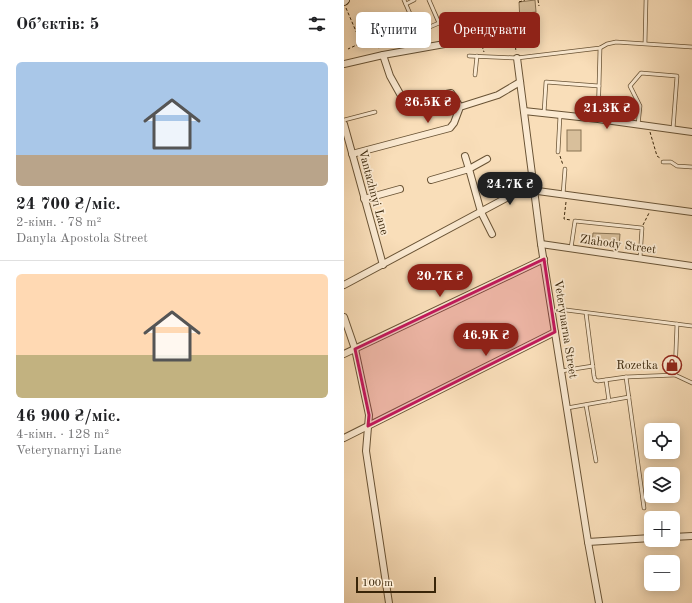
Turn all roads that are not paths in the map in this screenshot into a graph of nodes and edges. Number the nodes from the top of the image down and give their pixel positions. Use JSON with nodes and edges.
{"nodes":[{"id":1,"x":414,"y":0,"type":"edge"},
{"id":2,"x":428,"y":0,"type":"edge"},
{"id":3,"x":646,"y":0,"type":"edge"},
{"id":4,"x":405,"y":2,"type":"edge"},
{"id":5,"x":439,"y":43,"type":"edge"},
{"id":6,"x":645,"y":43,"type":"junction"},
{"id":7,"x":692,"y":47,"type":"edge"},
{"id":8,"x":600,"y":48,"type":"junction"},
{"id":9,"x":383,"y":55,"type":"junction"},
{"id":10,"x":469,"y":56,"type":"dead end"},
{"id":11,"x":477,"y":56,"type":"junction"},
{"id":12,"x":517,"y":58,"type":"junction"},
{"id":13,"x":344,"y":64,"type":"edge"},
{"id":14,"x":475,"y":75,"type":"dead end"},
{"id":15,"x":520,"y":82,"type":"junction"},
{"id":16,"x":599,"y":86,"type":"junction"},
{"id":17,"x":460,"y":107,"type":"junction"},
{"id":18,"x":524,"y":111,"type":"junction"},
{"id":19,"x":375,"y":112,"type":"dead end"},
{"id":20,"x":544,"y":113,"type":"junction"},
{"id":21,"x":560,"y":115,"type":"junction"},
{"id":22,"x":598,"y":119,"type":"junction"},
{"id":23,"x":344,"y":120,"type":"edge"},
{"id":24,"x":344,"y":124,"type":"edge"},
{"id":25,"x":638,"y":125,"type":"junction"},
{"id":26,"x":673,"y":130,"type":"junction"},
{"id":27,"x":692,"y":132,"type":"edge"},
{"id":28,"x":558,"y":152,"type":"road end"},
{"id":29,"x":352,"y":154,"type":"junction"},
{"id":30,"x":466,"y":156,"type":"dead end"},
{"id":31,"x":487,"y":159,"type":"dead end"},
{"id":32,"x":663,"y":162,"type":"road end"},
{"id":33,"x":692,"y":167,"type":"edge"},
{"id":34,"x":469,"y":169,"type":"junction"},
{"id":35,"x":565,"y":169,"type":"road end"},
{"id":36,"x":431,"y":180,"type":"dead end"},
{"id":37,"x":400,"y":189,"type":"dead end"},
{"id":38,"x":534,"y":191,"type":"junction"},
{"id":39,"x":565,"y":195,"type":"junction"},
{"id":40,"x":364,"y":199,"type":"junction"},
{"id":41,"x":481,"y":212,"type":"junction"},
{"id":42,"x":692,"y":212,"type":"edge"},
{"id":43,"x":492,"y":234,"type":"dead end"},
{"id":44,"x":542,"y":244,"type":"junction"},
{"id":45,"x":571,"y":248,"type":"junction"},
{"id":46,"x":640,"y":258,"type":"junction"},
{"id":47,"x":544,"y":259,"type":"junction"},
{"id":48,"x":382,"y":265,"type":"junction"},
{"id":49,"x":692,"y":266,"type":"edge"},
{"id":50,"x":344,"y":285,"type":"edge"},
{"id":51,"x":566,"y":310,"type":"dead end"},
{"id":52,"x":586,"y":313,"type":"junction"},
{"id":53,"x":344,"y":317,"type":"edge"},
{"id":54,"x":676,"y":324,"type":"junction"},
{"id":55,"x":692,"y":326,"type":"edge"},
{"id":56,"x":555,"y":332,"type":"junction"},
{"id":57,"x":355,"y":349,"type":"junction"},
{"id":58,"x":344,"y":354,"type":"edge"},
{"id":59,"x":593,"y":366,"type":"junction"},
{"id":60,"x":561,"y":371,"type":"junction"},
{"id":61,"x":675,"y":375,"type":"junction"},
{"id":62,"x":626,"y":377,"type":"junction"},
{"id":63,"x":606,"y":380,"type":"junction"},
{"id":64,"x":692,"y":383,"type":"edge"},
{"id":65,"x":629,"y":397,"type":"junction"},
{"id":66,"x":609,"y":401,"type":"junction"},
{"id":67,"x":586,"y":405,"type":"junction"},
{"id":68,"x":567,"y":408,"type":"junction"},
{"id":69,"x":368,"y":426,"type":"junction"},
{"id":70,"x":344,"y":438,"type":"edge"},
{"id":71,"x":596,"y":461,"type":"dead end"},
{"id":72,"x":644,"y":508,"type":"dead end"},
{"id":73,"x":692,"y":536,"type":"edge"},
{"id":74,"x":680,"y":537,"type":"edge"},
{"id":75,"x":644,"y":538,"type":"edge"},
{"id":76,"x":588,"y":542,"type":"junction"},
{"id":77,"x":389,"y":603,"type":"edge"},
{"id":78,"x":599,"y":603,"type":"edge"}],
"edges":[{"from":1,"to":4,"type":"lane"},
{"from":2,"to":4,"type":"lane"},
{"from":3,"to":6,"type":"lane"},
{"from":5,"to":9,"type":"street"},
{"from":6,"to":7,"type":"lane"},
{"from":6,"to":8,"type":"lane"},
{"from":8,"to":12,"type":"lane"},
{"from":8,"to":16,"type":"lane"},
{"from":9,"to":13,"type":"street"},
{"from":9,"to":17,"type":"street"},
{"from":10,"to":11,"type":"lane"},
{"from":11,"to":12,"type":"lane"},
{"from":11,"to":14,"type":"lane"},
{"from":12,"to":15,"type":"street","name":"Veterynarna Street"},
{"from":15,"to":17,"type":"street"},
{"from":15,"to":18,"type":"street","name":"Veterynarna Street"},
{"from":16,"to":20,"type":"lane"},
{"from":16,"to":22,"type":"lane"},
{"from":17,"to":29,"type":"street"},
{"from":18,"to":20,"type":"street"},
{"from":18,"to":38,"type":"street","name":"Veterynarna Street"},
{"from":19,"to":23,"type":"lane"},
{"from":20,"to":21,"type":"street"},
{"from":21,"to":22,"type":"street"},
{"from":21,"to":28,"type":"lane"},
{"from":22,"to":25,"type":"street"},
{"from":24,"to":29,"type":"street","name":"Vantazhnyi Lane"},
{"from":25,"to":26,"type":"street"},
{"from":25,"to":26,"type":"lane"},
{"from":26,"to":27,"type":"street"},
{"from":29,"to":40,"type":"street","name":"Vantazhnyi Lane"},
{"from":30,"to":34,"type":"street"},
{"from":31,"to":34,"type":"street"},
{"from":32,"to":33,"type":"lane"},
{"from":34,"to":36,"type":"street"},
{"from":34,"to":41,"type":"street"},
{"from":35,"to":39,"type":"lane"},
{"from":37,"to":40,"type":"street"},
{"from":38,"to":39,"type":"street"},
{"from":38,"to":41,"type":"street"},
{"from":38,"to":44,"type":"street","name":"Veterynarna Street"},
{"from":39,"to":42,"type":"street"},
{"from":40,"to":48,"type":"street","name":"Vantazhnyi Lane"},
{"from":41,"to":43,"type":"street"},
{"from":41,"to":48,"type":"street"},
{"from":44,"to":45,"type":"street","name":"Zlahody Street"},
{"from":44,"to":47,"type":"street","name":"Veterynarna Street"},
{"from":45,"to":46,"type":"street","name":"Zlahody Street"},
{"from":45,"to":46,"type":"lane"},
{"from":46,"to":49,"type":"street","name":"Zlahody Street"},
{"from":47,"to":56,"type":"street","name":"Veterynarna Street"},
{"from":47,"to":57,"type":"street"},
{"from":48,"to":50,"type":"street"},
{"from":51,"to":52,"type":"lane"},
{"from":52,"to":54,"type":"lane"},
{"from":52,"to":59,"type":"lane"},
{"from":53,"to":57,"type":"street"},
{"from":54,"to":55,"type":"lane"},
{"from":54,"to":61,"type":"lane"},
{"from":56,"to":60,"type":"street","name":"Veterynarna Street"},
{"from":56,"to":69,"type":"street"},
{"from":57,"to":58,"type":"street"},
{"from":57,"to":69,"type":"street"},
{"from":59,"to":60,"type":"lane"},
{"from":59,"to":63,"type":"lane"},
{"from":60,"to":68,"type":"street","name":"Veterynarna Street"},
{"from":61,"to":62,"type":"lane"},
{"from":61,"to":64,"type":"lane"},
{"from":62,"to":63,"type":"lane"},
{"from":62,"to":65,"type":"lane"},
{"from":63,"to":66,"type":"lane"},
{"from":65,"to":66,"type":"lane"},
{"from":65,"to":72,"type":"lane"},
{"from":66,"to":67,"type":"lane"},
{"from":67,"to":68,"type":"lane"},
{"from":67,"to":71,"type":"lane"},
{"from":68,"to":76,"type":"street","name":"Veterynarna Street"},
{"from":69,"to":70,"type":"street"},
{"from":69,"to":77,"type":"street"},
{"from":73,"to":74,"type":"street"},
{"from":75,"to":76,"type":"street"},
{"from":76,"to":78,"type":"street","name":"Veterynarna Street"}]}
